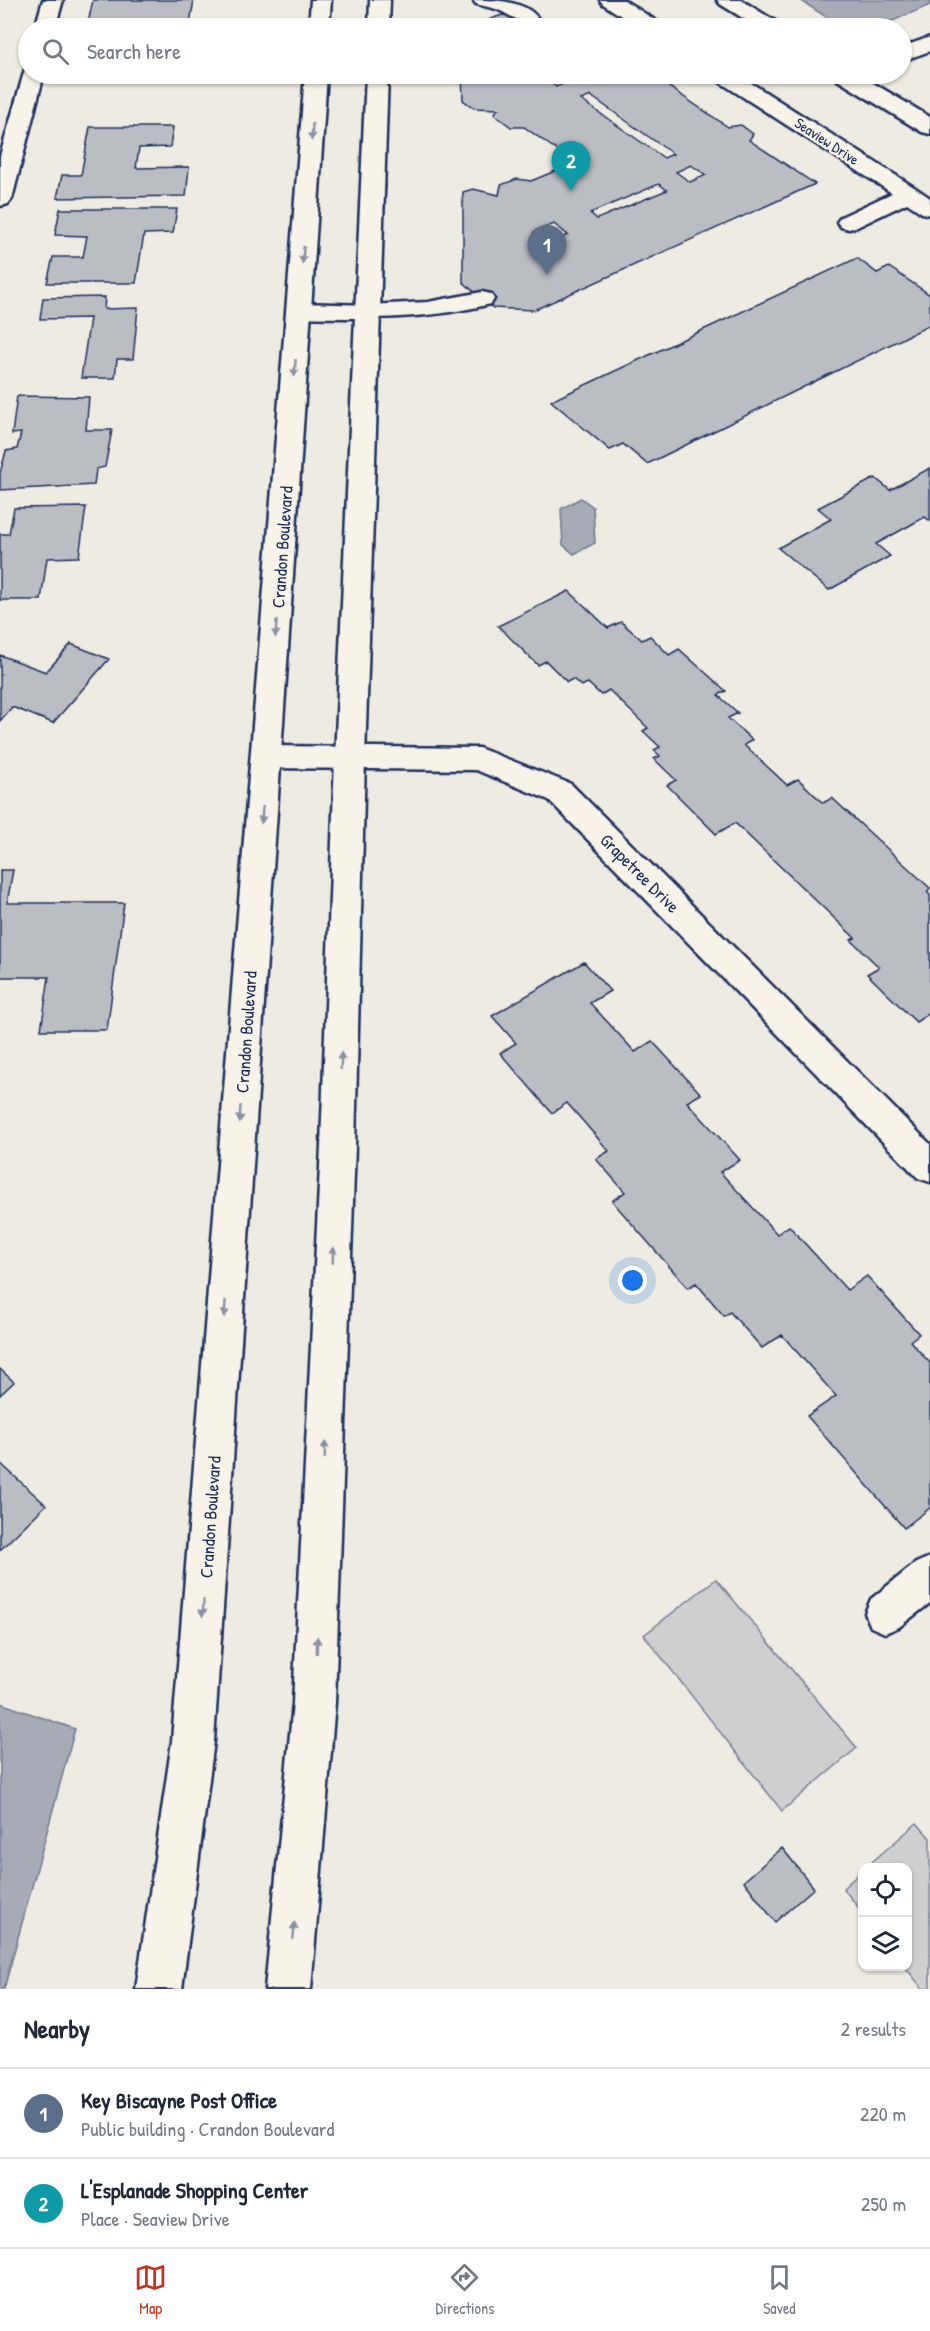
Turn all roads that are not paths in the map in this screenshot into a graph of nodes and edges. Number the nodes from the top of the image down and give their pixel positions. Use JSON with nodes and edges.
{"nodes":[{"id":1,"x":53,"y":0,"type":"edge"},
{"id":2,"x":321,"y":0,"type":"edge"},
{"id":3,"x":380,"y":0,"type":"edge"},
{"id":4,"x":483,"y":0,"type":"edge"},
{"id":5,"x":610,"y":0,"type":"edge"},
{"id":6,"x":727,"y":0,"type":"edge"},
{"id":7,"x":527,"y":17,"type":"dead end"},
{"id":8,"x":48,"y":18,"type":"edge"},
{"id":9,"x":320,"y":18,"type":"edge"},
{"id":10,"x":379,"y":18,"type":"edge"},
{"id":11,"x":638,"y":18,"type":"edge"},
{"id":12,"x":757,"y":18,"type":"edge"},
{"id":13,"x":930,"y":43,"type":"edge"},
{"id":14,"x":912,"y":51,"type":"edge"},
{"id":15,"x":30,"y":84,"type":"edge"},
{"id":16,"x":315,"y":84,"type":"edge"},
{"id":17,"x":377,"y":84,"type":"edge"},
{"id":18,"x":738,"y":84,"type":"edge"},
{"id":19,"x":865,"y":84,"type":"edge"},
{"id":20,"x":930,"y":127,"type":"edge"},
{"id":21,"x":909,"y":194,"type":"junction"},
{"id":22,"x":0,"y":199,"type":"edge"},
{"id":23,"x":930,"y":208,"type":"edge"},
{"id":24,"x":849,"y":222,"type":"dead end"},
{"id":25,"x":482,"y":298,"type":"dead end"},
{"id":26,"x":300,"y":310,"type":"junction"},
{"id":27,"x":369,"y":312,"type":"junction"},
{"id":28,"x":266,"y":757,"type":"junction"},
{"id":29,"x":350,"y":758,"type":"junction"},
{"id":30,"x":930,"y":1167,"type":"edge"},
{"id":31,"x":930,"y":1577,"type":"edge"},
{"id":32,"x":885,"y":1613,"type":"dead end"},
{"id":33,"x":159,"y":1989,"type":"edge"},
{"id":34,"x":288,"y":1989,"type":"edge"}],
"edges":[{"from":1,"to":8,"type":"main road"},
{"from":2,"to":9,"type":"main road"},
{"from":3,"to":10,"type":"main road"},
{"from":4,"to":7,"type":"main road"},
{"from":5,"to":11,"type":"main road"},
{"from":6,"to":12,"type":"main road"},
{"from":13,"to":14,"type":"main road"},
{"from":15,"to":22,"type":"main road"},
{"from":16,"to":26,"type":"main road","name":"Crandon Boulevard","one_way":true},
{"from":17,"to":27,"type":"main road"},
{"from":18,"to":21,"type":"main road","name":"Seaview Drive"},
{"from":19,"to":20,"type":"main road"},
{"from":21,"to":23,"type":"main road","name":"Seaview Drive"},
{"from":21,"to":24,"type":"main road"},
{"from":25,"to":27,"type":"main road"},
{"from":26,"to":27,"type":"main road"},
{"from":26,"to":28,"type":"main road","name":"Crandon Boulevard","one_way":true},
{"from":27,"to":29,"type":"main road"},
{"from":28,"to":29,"type":"main road","name":"Grapetree Drive"},
{"from":28,"to":33,"type":"main road","name":"Crandon Boulevard","one_way":true},
{"from":29,"to":30,"type":"main road","name":"Grapetree Drive"},
{"from":34,"to":29,"type":"main road","one_way":true},
{"from":31,"to":32,"type":"main road"}]}
